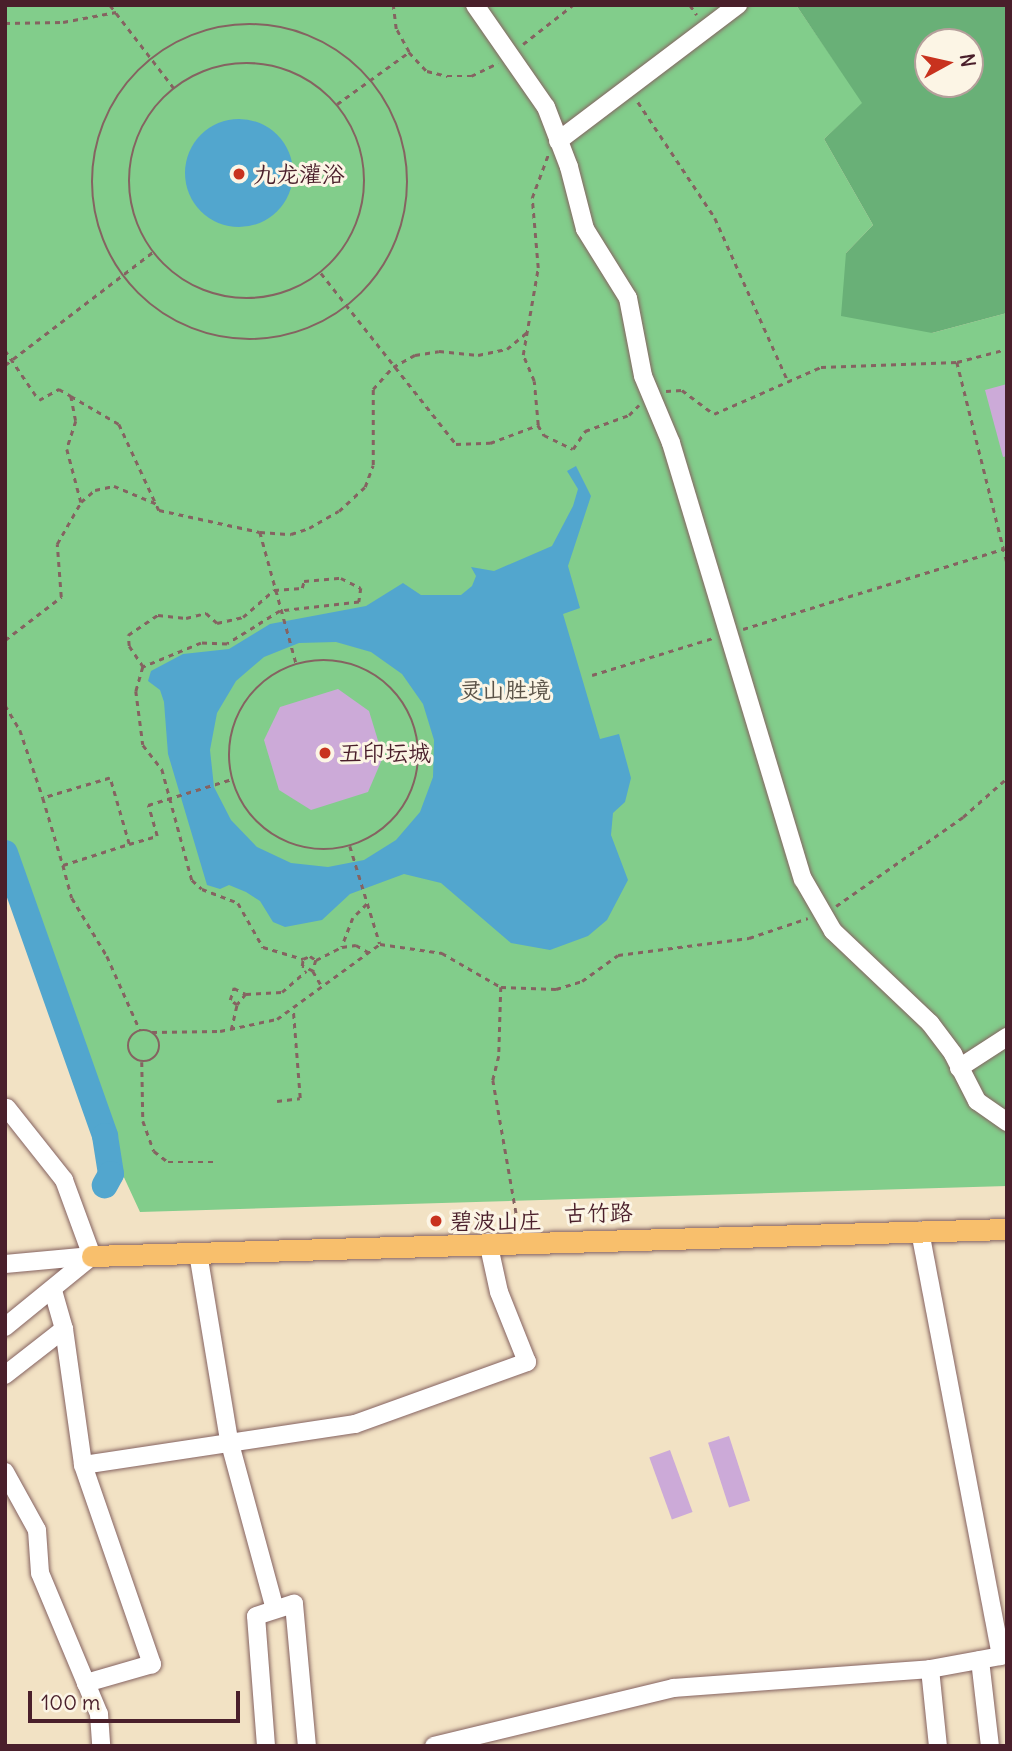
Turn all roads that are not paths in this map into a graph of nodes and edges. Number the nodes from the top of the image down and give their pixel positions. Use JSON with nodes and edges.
{"nodes":[{"id":1,"x":475,"y":5,"type":"edge"},
{"id":2,"x":738,"y":5,"type":"edge"},
{"id":3,"x":558,"y":141,"type":"junction"},
{"id":4,"x":1007,"y":1037,"type":"edge"},
{"id":5,"x":959,"y":1068,"type":"junction"},
{"id":6,"x":7,"y":1108,"type":"dead end"},
{"id":7,"x":1007,"y":1122,"type":"edge"},
{"id":8,"x":1007,"y":1229,"type":"edge"},
{"id":9,"x":920,"y":1231,"type":"junction"},
{"id":10,"x":488,"y":1242,"type":"junction"},
{"id":11,"x":198,"y":1253,"type":"junction"},
{"id":12,"x":92,"y":1256,"type":"junction"},
{"id":13,"x":5,"y":1264,"type":"edge"},
{"id":14,"x":53,"y":1292,"type":"junction"},
{"id":15,"x":5,"y":1327,"type":"edge"},
{"id":16,"x":64,"y":1329,"type":"junction"},
{"id":17,"x":5,"y":1375,"type":"edge"},
{"id":18,"x":229,"y":1440,"type":"junction"},
{"id":19,"x":83,"y":1465,"type":"junction"},
{"id":20,"x":5,"y":1472,"type":"edge"},
{"id":21,"x":275,"y":1609,"type":"junction"},
{"id":22,"x":1002,"y":1634,"type":"edge"},
{"id":23,"x":980,"y":1660,"type":"junction"},
{"id":24,"x":930,"y":1669,"type":"junction"},
{"id":25,"x":86,"y":1683,"type":"junction"},
{"id":26,"x":101,"y":1746,"type":"edge"},
{"id":27,"x":266,"y":1746,"type":"edge"},
{"id":28,"x":307,"y":1746,"type":"edge"},
{"id":29,"x":434,"y":1746,"type":"edge"},
{"id":30,"x":938,"y":1746,"type":"edge"},
{"id":31,"x":990,"y":1746,"type":"edge"}],
"edges":[{"from":1,"to":3,"type":"street"},
{"from":2,"to":3,"type":"street"},
{"from":3,"to":5,"type":"street"},
{"from":4,"to":5,"type":"street"},
{"from":5,"to":7,"type":"street"},
{"from":6,"to":12,"type":"street"},
{"from":8,"to":9,"type":"main road","name":"古竹路"},
{"from":9,"to":10,"type":"main road","name":"古竹路"},
{"from":9,"to":22,"type":"street"},
{"from":10,"to":11,"type":"main road","name":"古竹路"},
{"from":10,"to":18,"type":"street"},
{"from":11,"to":12,"type":"main road","name":"古竹路"},
{"from":11,"to":18,"type":"street"},
{"from":12,"to":13,"type":"street"},
{"from":12,"to":14,"type":"street"},
{"from":14,"to":15,"type":"street"},
{"from":14,"to":16,"type":"street"},
{"from":16,"to":17,"type":"street"},
{"from":16,"to":19,"type":"street"},
{"from":18,"to":19,"type":"street"},
{"from":18,"to":21,"type":"street"},
{"from":19,"to":25,"type":"street"},
{"from":20,"to":25,"type":"street"},
{"from":21,"to":27,"type":"street"},
{"from":21,"to":28,"type":"street"},
{"from":22,"to":23,"type":"street"},
{"from":23,"to":24,"type":"street"},
{"from":23,"to":31,"type":"street"},
{"from":24,"to":29,"type":"street"},
{"from":24,"to":30,"type":"street"},
{"from":25,"to":26,"type":"street"}]}
